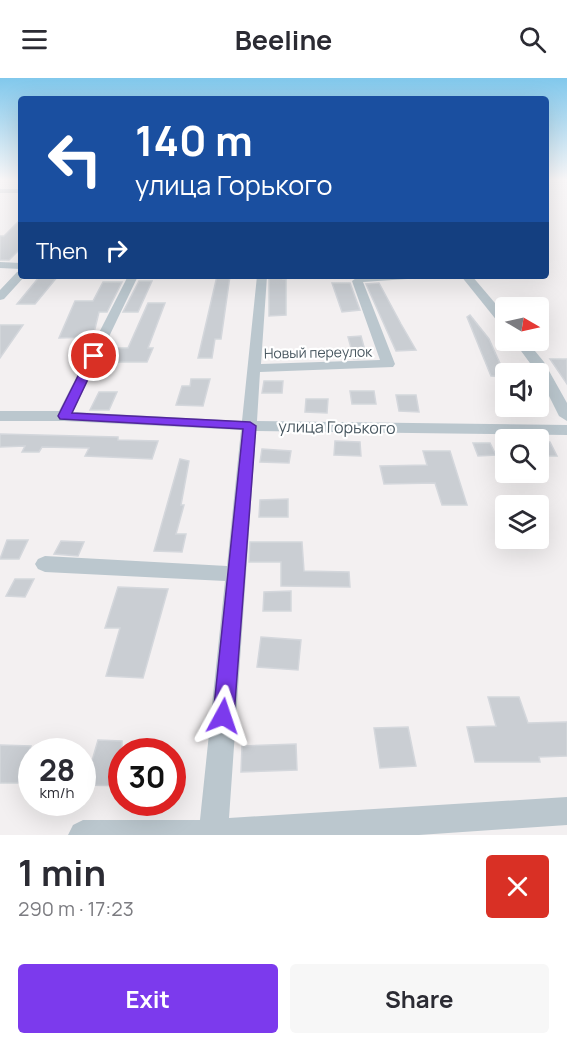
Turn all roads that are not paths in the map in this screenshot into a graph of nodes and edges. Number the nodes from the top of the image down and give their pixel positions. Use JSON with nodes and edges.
{"nodes":[{"id":1,"x":0,"y":265,"type":"edge"},
{"id":2,"x":18,"y":266,"type":"edge"},
{"id":3,"x":18,"y":277,"type":"edge"},
{"id":4,"x":132,"y":279,"type":"edge"},
{"id":5,"x":262,"y":279,"type":"edge"},
{"id":6,"x":361,"y":279,"type":"edge"},
{"id":7,"x":468,"y":279,"type":"edge"},
{"id":8,"x":0,"y":297,"type":"edge"},
{"id":9,"x":495,"y":311,"type":"edge"},
{"id":10,"x":528,"y":351,"type":"edge"},
{"id":11,"x":253,"y":369,"type":"junction"},
{"id":12,"x":0,"y":416,"type":"edge"},
{"id":13,"x":64,"y":416,"type":"junction"},
{"id":14,"x":567,"y":416,"type":"edge"},
{"id":15,"x":250,"y":426,"type":"junction"},
{"id":16,"x":567,"y":430,"type":"edge"},
{"id":17,"x":45,"y":564,"type":"dead end"},
{"id":18,"x":236,"y":574,"type":"junction"},
{"id":19,"x":567,"y":811,"type":"edge"},
{"id":20,"x":83,"y":835,"type":"edge"},
{"id":21,"x":213,"y":835,"type":"edge"}],
"edges":[{"from":1,"to":2,"type":"street"},
{"from":3,"to":8,"type":"street"},
{"from":4,"to":13,"type":"street"},
{"from":5,"to":11,"type":"street"},
{"from":6,"to":11,"type":"street","name":"Новый переулок"},
{"from":7,"to":9,"type":"street"},
{"from":10,"to":14,"type":"street"},
{"from":11,"to":15,"type":"street"},
{"from":12,"to":13,"type":"street","name":"улица Горького"},
{"from":13,"to":15,"type":"street","name":"улица Горького"},
{"from":15,"to":16,"type":"street","name":"улица Горького"},
{"from":15,"to":18,"type":"street"},
{"from":17,"to":18,"type":"street"},
{"from":18,"to":21,"type":"street"},
{"from":19,"to":21,"type":"street"},
{"from":20,"to":21,"type":"street"}]}
